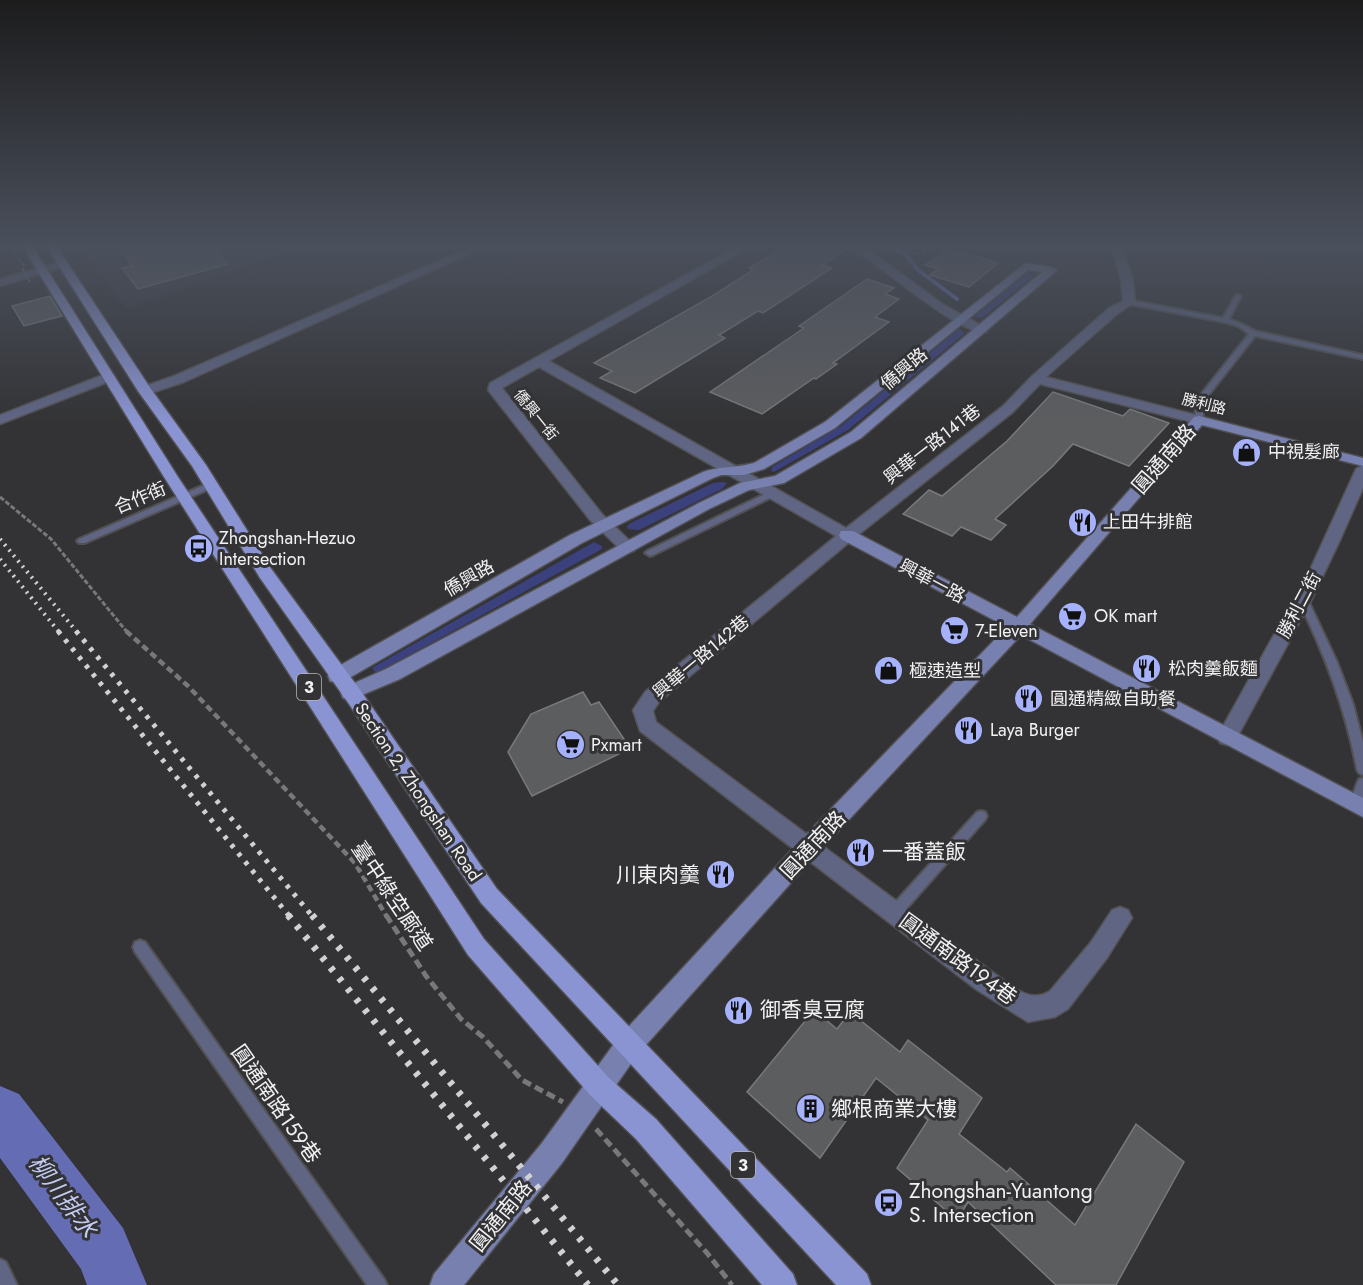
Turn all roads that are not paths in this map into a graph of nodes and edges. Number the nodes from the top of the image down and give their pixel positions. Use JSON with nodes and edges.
{"nodes":[{"id":1,"x":56,"y":304,"type":"edge"},
{"id":2,"x":89,"y":304,"type":"edge"},
{"id":3,"x":350,"y":304,"type":"edge"},
{"id":4,"x":642,"y":304,"type":"edge"},
{"id":5,"x":939,"y":304,"type":"edge"},
{"id":6,"x":979,"y":304,"type":"edge"},
{"id":7,"x":1011,"y":304,"type":"edge"},
{"id":8,"x":1126,"y":304,"type":"edge"},
{"id":9,"x":1139,"y":304,"type":"edge"},
{"id":10,"x":1234,"y":304,"type":"edge"},
{"id":11,"x":960,"y":319,"type":"junction"},
{"id":12,"x":1225,"y":320,"type":"junction"},
{"id":13,"x":982,"y":329,"type":"junction"},
{"id":14,"x":1253,"y":333,"type":"junction"},
{"id":15,"x":1363,"y":357,"type":"edge"},
{"id":16,"x":539,"y":361,"type":"junction"},
{"id":17,"x":108,"y":377,"type":"junction"},
{"id":18,"x":1037,"y":379,"type":"junction"},
{"id":19,"x":146,"y":391,"type":"junction"},
{"id":20,"x":0,"y":420,"type":"edge"},
{"id":21,"x":1199,"y":420,"type":"junction"},
{"id":22,"x":1363,"y":462,"type":"edge"},
{"id":23,"x":1363,"y":469,"type":"edge"},
{"id":24,"x":733,"y":471,"type":"junction"},
{"id":25,"x":755,"y":484,"type":"junction"},
{"id":26,"x":211,"y":485,"type":"junction"},
{"id":27,"x":771,"y":494,"type":"junction"},
{"id":28,"x":185,"y":497,"type":"junction"},
{"id":29,"x":604,"y":525,"type":"junction"},
{"id":30,"x":847,"y":535,"type":"junction"},
{"id":31,"x":82,"y":542,"type":"dead end"},
{"id":32,"x":628,"y":547,"type":"junction"},
{"id":33,"x":650,"y":553,"type":"dead end"},
{"id":34,"x":1303,"y":600,"type":"junction"},
{"id":35,"x":1018,"y":627,"type":"junction"},
{"id":36,"x":338,"y":676,"type":"junction"},
{"id":37,"x":350,"y":693,"type":"junction"},
{"id":38,"x":1227,"y":737,"type":"junction"},
{"id":39,"x":1363,"y":770,"type":"edge"},
{"id":40,"x":1363,"y":783,"type":"edge"},
{"id":41,"x":1360,"y":806,"type":"edge"},
{"id":42,"x":981,"y":816,"type":"dead end"},
{"id":43,"x":807,"y":849,"type":"junction"},
{"id":44,"x":894,"y":913,"type":"junction"},
{"id":45,"x":1120,"y":918,"type":"dead end"},
{"id":46,"x":140,"y":947,"type":"dead end"},
{"id":47,"x":628,"y":1046,"type":"junction"},
{"id":48,"x":600,"y":1087,"type":"junction"},
{"id":49,"x":0,"y":1268,"type":"edge"},
{"id":50,"x":8,"y":1285,"type":"edge"},
{"id":51,"x":378,"y":1285,"type":"edge"},
{"id":52,"x":445,"y":1285,"type":"edge"},
{"id":53,"x":782,"y":1285,"type":"edge"},
{"id":54,"x":856,"y":1285,"type":"edge"}],
"edges":[{"from":1,"to":17,"type":"main road","name":"Section 2, Zhongshan Road","number":"3"},
{"from":2,"to":19,"type":"main road","name":"Section 2, Zhongshan Road","number":"3"},
{"from":3,"to":19,"type":"street"},
{"from":4,"to":16,"type":"street","name":"僑興一街"},
{"from":5,"to":11,"type":"street"},
{"from":6,"to":11,"type":"street","name":"僑興路"},
{"from":7,"to":13,"type":"street","name":"僑興路"},
{"from":8,"to":18,"type":"street","name":"興華一路141巷"},
{"from":9,"to":12,"type":"lane"},
{"from":10,"to":12,"type":"lane"},
{"from":11,"to":13,"type":"street"},
{"from":11,"to":24,"type":"street","name":"僑興路"},
{"from":12,"to":14,"type":"lane"},
{"from":13,"to":25,"type":"street","name":"僑興路"},
{"from":14,"to":15,"type":"lane"},
{"from":14,"to":21,"type":"lane"},
{"from":16,"to":24,"type":"street","name":"興華一路"},
{"from":16,"to":29,"type":"street","name":"僑興一街"},
{"from":17,"to":20,"type":"street"},
{"from":17,"to":28,"type":"main road","name":"Section 2, Zhongshan Road","number":"3"},
{"from":18,"to":21,"type":"street","name":"勝利路"},
{"from":18,"to":30,"type":"street","name":"興華一路141巷"},
{"from":19,"to":26,"type":"main road","name":"Section 2, Zhongshan Road","number":"3"},
{"from":21,"to":22,"type":"street","name":"勝利路"},
{"from":21,"to":35,"type":"street","name":"圓通南路"},
{"from":23,"to":34,"type":"street","name":"勝利二街"},
{"from":24,"to":25,"type":"street","name":"興華一路"},
{"from":24,"to":29,"type":"street","name":"僑興路"},
{"from":25,"to":27,"type":"street","name":"興華一路"},
{"from":25,"to":32,"type":"street","name":"僑興路"},
{"from":26,"to":28,"type":"lane","name":"合作街"},
{"from":26,"to":36,"type":"main road","name":"Section 2, Zhongshan Road","number":"3"},
{"from":27,"to":30,"type":"street","name":"興華一路"},
{"from":27,"to":33,"type":"lane"},
{"from":28,"to":31,"type":"lane","name":"合作街"},
{"from":28,"to":48,"type":"main road","name":"Section 2, Zhongshan Road","number":"3"},
{"from":29,"to":32,"type":"street","name":"僑興一街"},
{"from":29,"to":36,"type":"street","name":"僑興路"},
{"from":30,"to":35,"type":"street","name":"興華一路"},
{"from":30,"to":43,"type":"street","name":"興華一路142巷"},
{"from":32,"to":37,"type":"street","name":"僑興路"},
{"from":34,"to":38,"type":"street","name":"勝利二街"},
{"from":34,"to":39,"type":"lane"},
{"from":35,"to":38,"type":"street","name":"興華一路"},
{"from":35,"to":43,"type":"street","name":"圓通南路"},
{"from":36,"to":37,"type":"main road","name":"Section 2, Zhongshan Road","number":"3"},
{"from":37,"to":47,"type":"main road","name":"Section 2, Zhongshan Road","number":"3"},
{"from":38,"to":41,"type":"street","name":"興華一路"},
{"from":40,"to":41,"type":"lane"},
{"from":42,"to":44,"type":"lane"},
{"from":43,"to":44,"type":"street","name":"圓通南路194巷"},
{"from":43,"to":47,"type":"street","name":"圓通南路"},
{"from":44,"to":45,"type":"street","name":"圓通南路194巷"},
{"from":46,"to":51,"type":"lane","name":"圓通南路159巷"},
{"from":47,"to":48,"type":"street","name":"圓通南路"},
{"from":47,"to":54,"type":"main road","name":"Section 2, Zhongshan Road","number":"3"},
{"from":48,"to":52,"type":"street","name":"圓通南路"},
{"from":48,"to":53,"type":"main road","name":"Section 2, Zhongshan Road","number":"3"},
{"from":49,"to":50,"type":"lane"}]}
